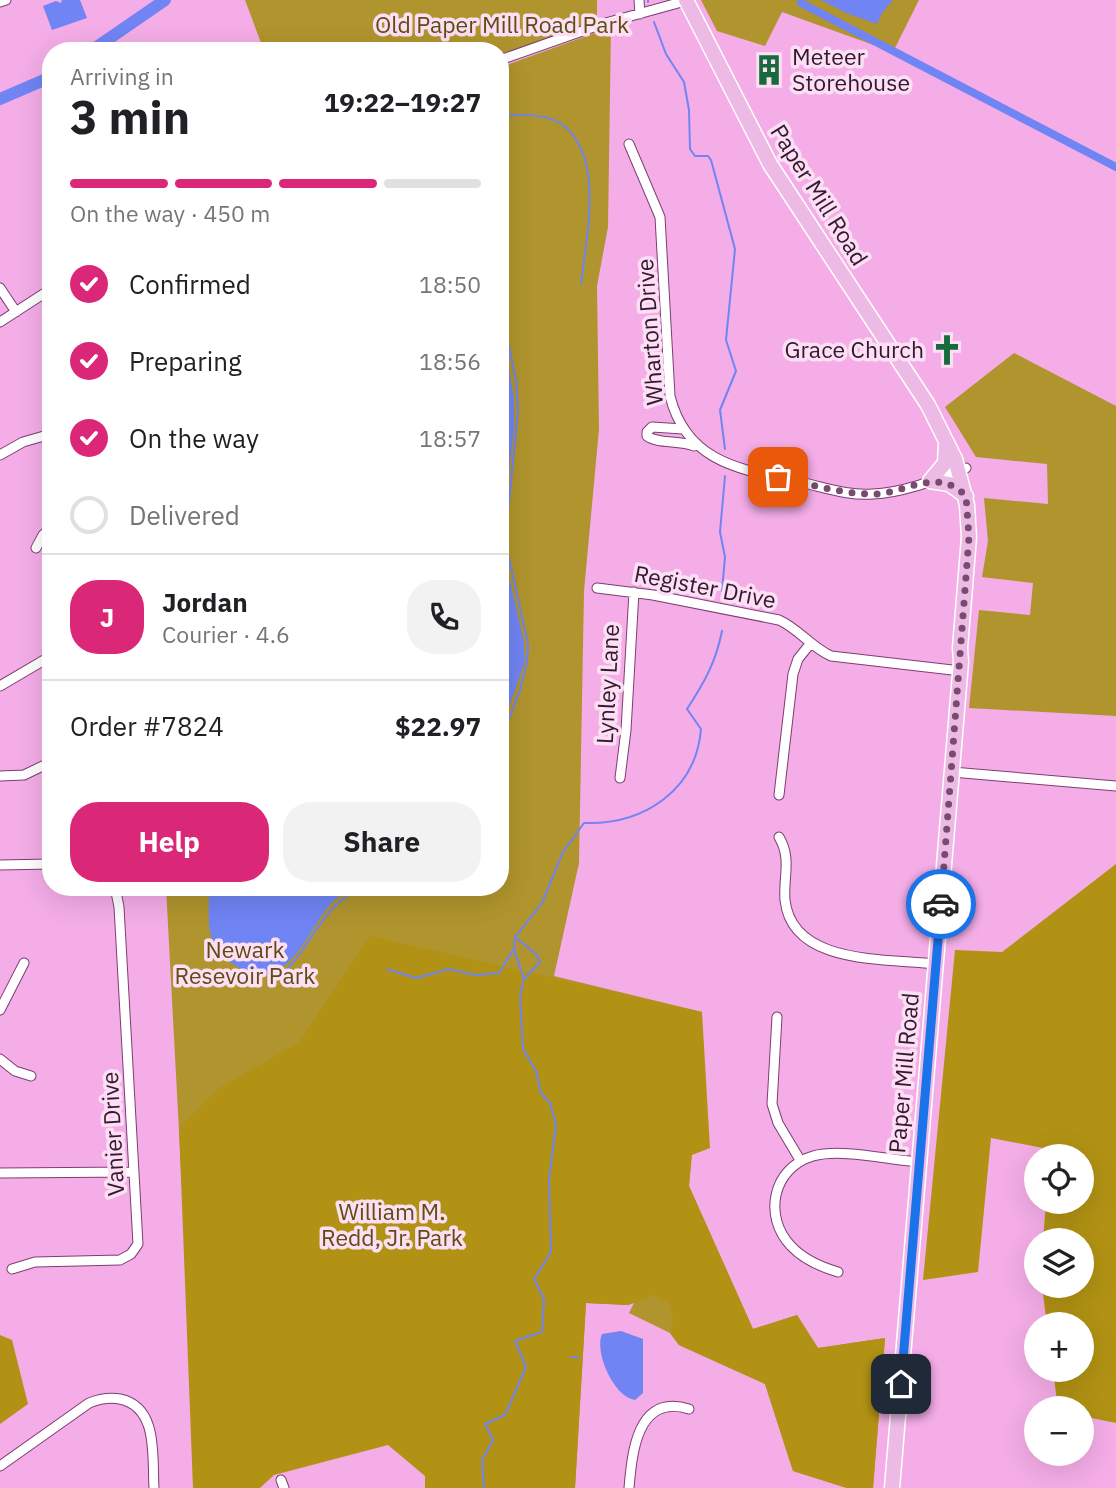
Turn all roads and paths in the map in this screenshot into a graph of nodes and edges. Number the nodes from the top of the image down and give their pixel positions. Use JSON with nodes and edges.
{"nodes":[{"id":1,"x":6,"y":0,"type":"edge"},
{"id":2,"x":639,"y":0,"type":"edge"},
{"id":3,"x":687,"y":0,"type":"edge"},
{"id":4,"x":0,"y":2,"type":"edge"},
{"id":5,"x":640,"y":14,"type":"junction"},
{"id":6,"x":509,"y":57,"type":"edge"},
{"id":7,"x":629,"y":144,"type":"dead end"},
{"id":8,"x":0,"y":288,"type":"edge"},
{"id":9,"x":42,"y":295,"type":"edge"},
{"id":10,"x":16,"y":312,"type":"junction"},
{"id":11,"x":0,"y":322,"type":"edge"},
{"id":12,"x":928,"y":405,"type":"junction"},
{"id":13,"x":683,"y":429,"type":"junction"},
{"id":14,"x":42,"y":437,"type":"edge"},
{"id":15,"x":945,"y":437,"type":"junction"},
{"id":16,"x":701,"y":449,"type":"junction"},
{"id":17,"x":0,"y":455,"type":"edge"},
{"id":18,"x":963,"y":470,"type":"junction"},
{"id":19,"x":930,"y":481,"type":"junction"},
{"id":20,"x":966,"y":496,"type":"junction"},
{"id":21,"x":42,"y":537,"type":"edge"},
{"id":22,"x":36,"y":548,"type":"dead end"},
{"id":23,"x":597,"y":588,"type":"dead end"},
{"id":24,"x":634,"y":592,"type":"junction"},
{"id":25,"x":810,"y":644,"type":"junction"},
{"id":26,"x":42,"y":661,"type":"edge"},
{"id":27,"x":961,"y":666,"type":"junction"},
{"id":28,"x":0,"y":686,"type":"edge"},
{"id":29,"x":42,"y":766,"type":"edge"},
{"id":30,"x":952,"y":772,"type":"junction"},
{"id":31,"x":0,"y":776,"type":"edge"},
{"id":32,"x":620,"y":778,"type":"dead end"},
{"id":33,"x":1116,"y":786,"type":"edge"},
{"id":34,"x":779,"y":795,"type":"dead end"},
{"id":35,"x":779,"y":837,"type":"dead end"},
{"id":36,"x":42,"y":864,"type":"edge"},
{"id":37,"x":0,"y":865,"type":"edge"},
{"id":38,"x":117,"y":896,"type":"edge"},
{"id":39,"x":24,"y":963,"type":"dead end"},
{"id":40,"x":936,"y":964,"type":"junction"},
{"id":41,"x":0,"y":1010,"type":"edge"},
{"id":42,"x":778,"y":1017,"type":"dead end"},
{"id":43,"x":0,"y":1059,"type":"edge"},
{"id":44,"x":31,"y":1076,"type":"dead end"},
{"id":45,"x":800,"y":1160,"type":"junction"},
{"id":46,"x":920,"y":1163,"type":"junction"},
{"id":47,"x":134,"y":1172,"type":"junction"},
{"id":48,"x":0,"y":1173,"type":"edge"},
{"id":49,"x":12,"y":1269,"type":"dead end"},
{"id":50,"x":838,"y":1272,"type":"dead end"},
{"id":51,"x":689,"y":1409,"type":"dead end"},
{"id":52,"x":0,"y":1466,"type":"edge"},
{"id":53,"x":153,"y":1488,"type":"edge"},
{"id":54,"x":629,"y":1488,"type":"edge"},
{"id":55,"x":892,"y":1488,"type":"edge"}],
"edges":[{"from":1,"to":4,"type":"street"},
{"from":2,"to":5,"type":"street"},
{"from":3,"to":5,"type":"street"},
{"from":3,"to":12,"type":"main road","name":"Paper Mill Road"},
{"from":5,"to":6,"type":"street"},
{"from":7,"to":13,"type":"street","name":"Wharton Drive"},
{"from":8,"to":10,"type":"street"},
{"from":9,"to":10,"type":"street"},
{"from":10,"to":11,"type":"street"},
{"from":12,"to":15,"type":"main road","name":"Paper Mill Road"},
{"from":12,"to":18,"type":"main road","name":"Paper Mill Road"},
{"from":13,"to":16,"type":"street","name":"Wharton Drive"},
{"from":13,"to":16,"type":"street"},
{"from":14,"to":17,"type":"street"},
{"from":15,"to":18,"type":"main road","name":"Paper Mill Road"},
{"from":15,"to":19,"type":"main road"},
{"from":16,"to":19,"type":"street","name":"Wharton Drive"},
{"from":18,"to":19,"type":"street","name":"Wharton Drive"},
{"from":18,"to":20,"type":"main road","name":"Paper Mill Road"},
{"from":18,"to":27,"type":"main road","name":"Paper Mill Road"},
{"from":19,"to":20,"type":"main road"},
{"from":20,"to":27,"type":"main road","name":"Paper Mill Road"},
{"from":21,"to":22,"type":"street"},
{"from":23,"to":24,"type":"street","name":"Register Drive"},
{"from":24,"to":25,"type":"street","name":"Register Drive"},
{"from":24,"to":32,"type":"street","name":"Lynley Lane"},
{"from":25,"to":27,"type":"street","name":"Register Drive"},
{"from":25,"to":34,"type":"street"},
{"from":26,"to":28,"type":"street"},
{"from":27,"to":30,"type":"main road","name":"Paper Mill Road"},
{"from":29,"to":31,"type":"street"},
{"from":30,"to":33,"type":"street"},
{"from":30,"to":40,"type":"main road","name":"Paper Mill Road"},
{"from":35,"to":40,"type":"street"},
{"from":36,"to":37,"type":"street"},
{"from":38,"to":47,"type":"street","name":"Vanier Drive"},
{"from":39,"to":41,"type":"street"},
{"from":40,"to":46,"type":"main road","name":"Paper Mill Road"},
{"from":42,"to":45,"type":"street"},
{"from":43,"to":44,"type":"street"},
{"from":45,"to":46,"type":"street"},
{"from":45,"to":50,"type":"street"},
{"from":46,"to":55,"type":"main road","name":"Paper Mill Road"},
{"from":47,"to":48,"type":"street"},
{"from":47,"to":49,"type":"street","name":"Vanier Drive"},
{"from":51,"to":54,"type":"street"},
{"from":52,"to":53,"type":"street"}]}
